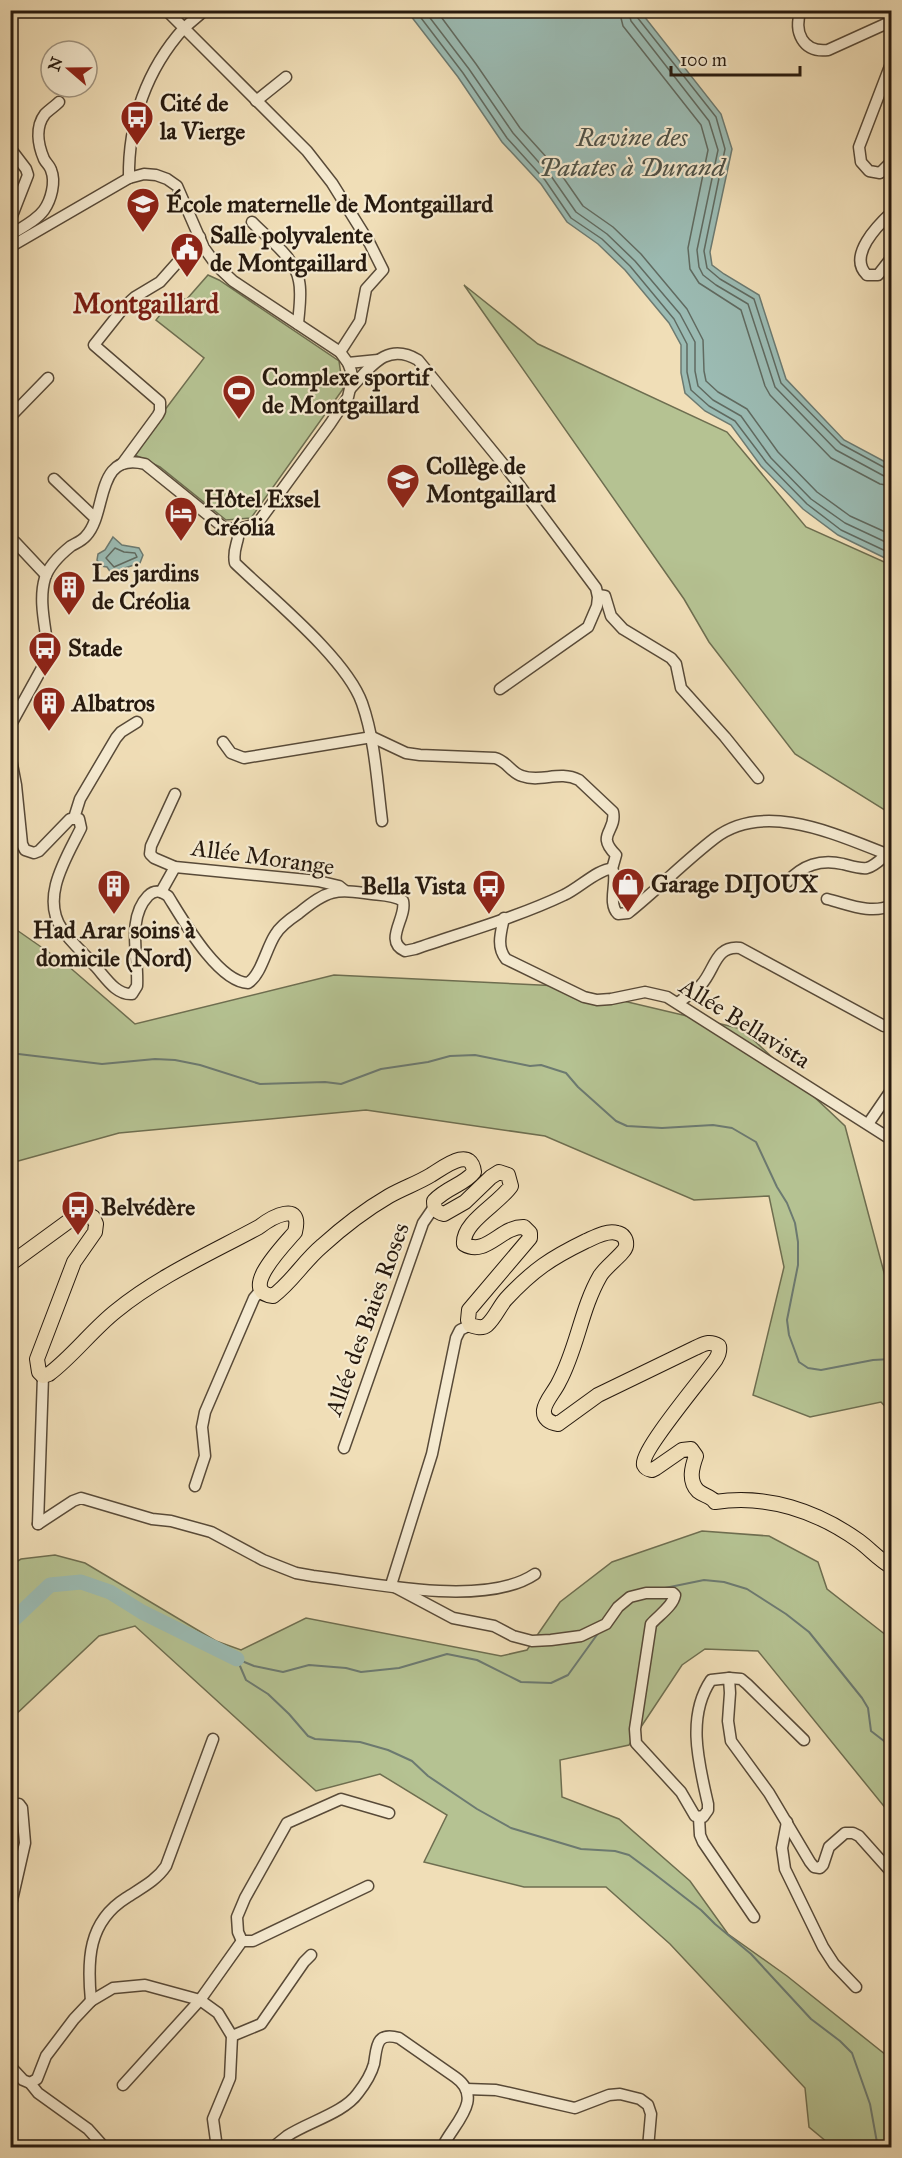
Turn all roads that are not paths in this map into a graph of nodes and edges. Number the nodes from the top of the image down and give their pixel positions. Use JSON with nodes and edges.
{"nodes":[{"id":1,"x":166,"y":10,"type":"edge"},
{"id":2,"x":205,"y":10,"type":"edge"},
{"id":3,"x":801,"y":10,"type":"edge"},
{"id":4,"x":891,"y":21,"type":"edge"},
{"id":5,"x":184,"y":28,"type":"junction"},
{"id":6,"x":891,"y":61,"type":"edge"},
{"id":7,"x":286,"y":77,"type":"dead end"},
{"id":8,"x":256,"y":101,"type":"junction"},
{"id":9,"x":59,"y":102,"type":"dead end"},
{"id":10,"x":10,"y":148,"type":"edge"},
{"id":11,"x":891,"y":161,"type":"edge"},
{"id":12,"x":129,"y":178,"type":"junction"},
{"id":13,"x":891,"y":212,"type":"edge"},
{"id":14,"x":10,"y":221,"type":"edge"},
{"id":15,"x":252,"y":222,"type":"dead end"},
{"id":16,"x":10,"y":236,"type":"edge"},
{"id":17,"x":200,"y":237,"type":"junction"},
{"id":18,"x":10,"y":247,"type":"edge"},
{"id":19,"x":891,"y":257,"type":"edge"},
{"id":20,"x":298,"y":324,"type":"junction"},
{"id":21,"x":340,"y":352,"type":"junction"},
{"id":22,"x":378,"y":360,"type":"junction"},
{"id":23,"x":348,"y":363,"type":"junction"},
{"id":24,"x":48,"y":378,"type":"dead end"},
{"id":25,"x":350,"y":389,"type":"junction"},
{"id":26,"x":10,"y":417,"type":"edge"},
{"id":27,"x":122,"y":464,"type":"junction"},
{"id":28,"x":54,"y":479,"type":"dead end"},
{"id":29,"x":95,"y":518,"type":"junction"},
{"id":30,"x":239,"y":529,"type":"junction"},
{"id":31,"x":15,"y":542,"type":"dead end"},
{"id":32,"x":46,"y":575,"type":"junction"},
{"id":33,"x":598,"y":594,"type":"junction"},
{"id":34,"x":500,"y":689,"type":"dead end"},
{"id":35,"x":137,"y":722,"type":"dead end"},
{"id":36,"x":10,"y":726,"type":"edge"},
{"id":37,"x":372,"y":737,"type":"junction"},
{"id":38,"x":223,"y":742,"type":"dead end"},
{"id":39,"x":10,"y":754,"type":"edge"},
{"id":40,"x":758,"y":778,"type":"dead end"},
{"id":41,"x":175,"y":794,"type":"dead end"},
{"id":42,"x":74,"y":818,"type":"junction"},
{"id":43,"x":382,"y":821,"type":"dead end"},
{"id":44,"x":889,"y":855,"type":"edge"},
{"id":45,"x":175,"y":867,"type":"junction"},
{"id":46,"x":612,"y":869,"type":"junction"},
{"id":47,"x":787,"y":882,"type":"dead end"},
{"id":48,"x":344,"y":891,"type":"junction"},
{"id":49,"x":161,"y":892,"type":"junction"},
{"id":50,"x":827,"y":899,"type":"dead end"},
{"id":51,"x":891,"y":905,"type":"edge"},
{"id":52,"x":504,"y":918,"type":"junction"},
{"id":53,"x":678,"y":1003,"type":"junction"},
{"id":54,"x":884,"y":1026,"type":"dead end"},
{"id":55,"x":891,"y":1089,"type":"edge"},
{"id":56,"x":868,"y":1124,"type":"junction"},
{"id":57,"x":891,"y":1140,"type":"edge"},
{"id":58,"x":434,"y":1208,"type":"junction"},
{"id":59,"x":10,"y":1264,"type":"edge"},
{"id":60,"x":261,"y":1290,"type":"junction"},
{"id":61,"x":470,"y":1325,"type":"junction"},
{"id":62,"x":43,"y":1376,"type":"junction"},
{"id":63,"x":344,"y":1448,"type":"dead end"},
{"id":64,"x":195,"y":1486,"type":"dead end"},
{"id":65,"x":890,"y":1568,"type":"edge"},
{"id":66,"x":535,"y":1574,"type":"dead end"},
{"id":67,"x":391,"y":1586,"type":"junction"},
{"id":68,"x":729,"y":1678,"type":"junction"},
{"id":69,"x":213,"y":1739,"type":"dead end"},
{"id":70,"x":804,"y":1740,"type":"dead end"},
{"id":71,"x":10,"y":1806,"type":"edge"},
{"id":72,"x":389,"y":1813,"type":"dead end"},
{"id":73,"x":699,"y":1818,"type":"junction"},
{"id":74,"x":787,"y":1822,"type":"junction"},
{"id":75,"x":891,"y":1873,"type":"edge"},
{"id":76,"x":368,"y":1886,"type":"dead end"},
{"id":77,"x":10,"y":1909,"type":"edge"},
{"id":78,"x":754,"y":1917,"type":"dead end"},
{"id":79,"x":242,"y":1941,"type":"junction"},
{"id":80,"x":311,"y":1955,"type":"dead end"},
{"id":81,"x":856,"y":1987,"type":"dead end"},
{"id":82,"x":200,"y":2000,"type":"junction"},
{"id":83,"x":91,"y":2001,"type":"junction"},
{"id":84,"x":232,"y":2036,"type":"junction"},
{"id":85,"x":10,"y":2066,"type":"edge"},
{"id":86,"x":30,"y":2083,"type":"junction"},
{"id":87,"x":123,"y":2085,"type":"dead end"},
{"id":88,"x":466,"y":2089,"type":"junction"},
{"id":89,"x":648,"y":2143,"type":"edge"},
{"id":90,"x":105,"y":2148,"type":"edge"},
{"id":91,"x":217,"y":2148,"type":"edge"},
{"id":92,"x":272,"y":2148,"type":"edge"},
{"id":93,"x":442,"y":2148,"type":"edge"}],
"edges":[{"from":1,"to":5,"type":"street"},
{"from":2,"to":5,"type":"street"},
{"from":3,"to":4,"type":"street"},
{"from":5,"to":8,"type":"street"},
{"from":5,"to":12,"type":"street"},
{"from":6,"to":11,"type":"street"},
{"from":7,"to":8,"type":"street"},
{"from":8,"to":21,"type":"street"},
{"from":9,"to":16,"type":"street"},
{"from":10,"to":14,"type":"street"},
{"from":12,"to":17,"type":"street"},
{"from":12,"to":18,"type":"street"},
{"from":13,"to":19,"type":"street"},
{"from":15,"to":20,"type":"street"},
{"from":17,"to":20,"type":"street"},
{"from":17,"to":27,"type":"street"},
{"from":20,"to":21,"type":"street"},
{"from":21,"to":23,"type":"street"},
{"from":22,"to":23,"type":"street"},
{"from":22,"to":25,"type":"street"},
{"from":22,"to":33,"type":"street"},
{"from":23,"to":25,"type":"street"},
{"from":24,"to":26,"type":"street"},
{"from":25,"to":30,"type":"street"},
{"from":27,"to":29,"type":"street"},
{"from":27,"to":30,"type":"street"},
{"from":28,"to":29,"type":"street"},
{"from":29,"to":32,"type":"street"},
{"from":30,"to":37,"type":"street"},
{"from":31,"to":32,"type":"street"},
{"from":32,"to":36,"type":"street"},
{"from":33,"to":34,"type":"street"},
{"from":33,"to":40,"type":"street"},
{"from":35,"to":42,"type":"street"},
{"from":37,"to":38,"type":"street"},
{"from":37,"to":43,"type":"street"},
{"from":37,"to":46,"type":"street"},
{"from":39,"to":42,"type":"street"},
{"from":41,"to":45,"type":"street","name":"Allée Morange"},
{"from":42,"to":49,"type":"street"},
{"from":44,"to":46,"type":"street"},
{"from":44,"to":47,"type":"street"},
{"from":45,"to":48,"type":"street","name":"Allée Morange"},
{"from":45,"to":49,"type":"street","name":"Allée Morange"},
{"from":46,"to":52,"type":"street"},
{"from":48,"to":49,"type":"street"},
{"from":48,"to":52,"type":"street"},
{"from":50,"to":51,"type":"street"},
{"from":52,"to":53,"type":"street","name":"Allée Bellavista"},
{"from":53,"to":54,"type":"street"},
{"from":53,"to":56,"type":"street","name":"Allée Bellavista"},
{"from":55,"to":56,"type":"street"},
{"from":56,"to":57,"type":"street","name":"Allée Bellavista"},
{"from":58,"to":60,"type":"main road"},
{"from":58,"to":61,"type":"main road"},
{"from":58,"to":63,"type":"street","name":"Allée des Baies Roses"},
{"from":59,"to":62,"type":"main road"},
{"from":60,"to":62,"type":"main road"},
{"from":60,"to":64,"type":"street"},
{"from":61,"to":65,"type":"main road"},
{"from":61,"to":67,"type":"street"},
{"from":62,"to":67,"type":"street"},
{"from":66,"to":67,"type":"street"},
{"from":67,"to":73,"type":"street"},
{"from":68,"to":70,"type":"street"},
{"from":68,"to":73,"type":"street"},
{"from":68,"to":74,"type":"street"},
{"from":69,"to":83,"type":"street"},
{"from":71,"to":77,"type":"street"},
{"from":72,"to":79,"type":"street"},
{"from":73,"to":78,"type":"street"},
{"from":74,"to":75,"type":"street"},
{"from":74,"to":81,"type":"street"},
{"from":76,"to":79,"type":"street"},
{"from":79,"to":82,"type":"street"},
{"from":80,"to":84,"type":"street"},
{"from":82,"to":83,"type":"street"},
{"from":82,"to":84,"type":"street"},
{"from":82,"to":87,"type":"street"},
{"from":83,"to":86,"type":"street"},
{"from":84,"to":91,"type":"street"},
{"from":85,"to":86,"type":"street"},
{"from":86,"to":90,"type":"street"},
{"from":88,"to":89,"type":"street"},
{"from":88,"to":92,"type":"street"},
{"from":88,"to":93,"type":"street"}]}
